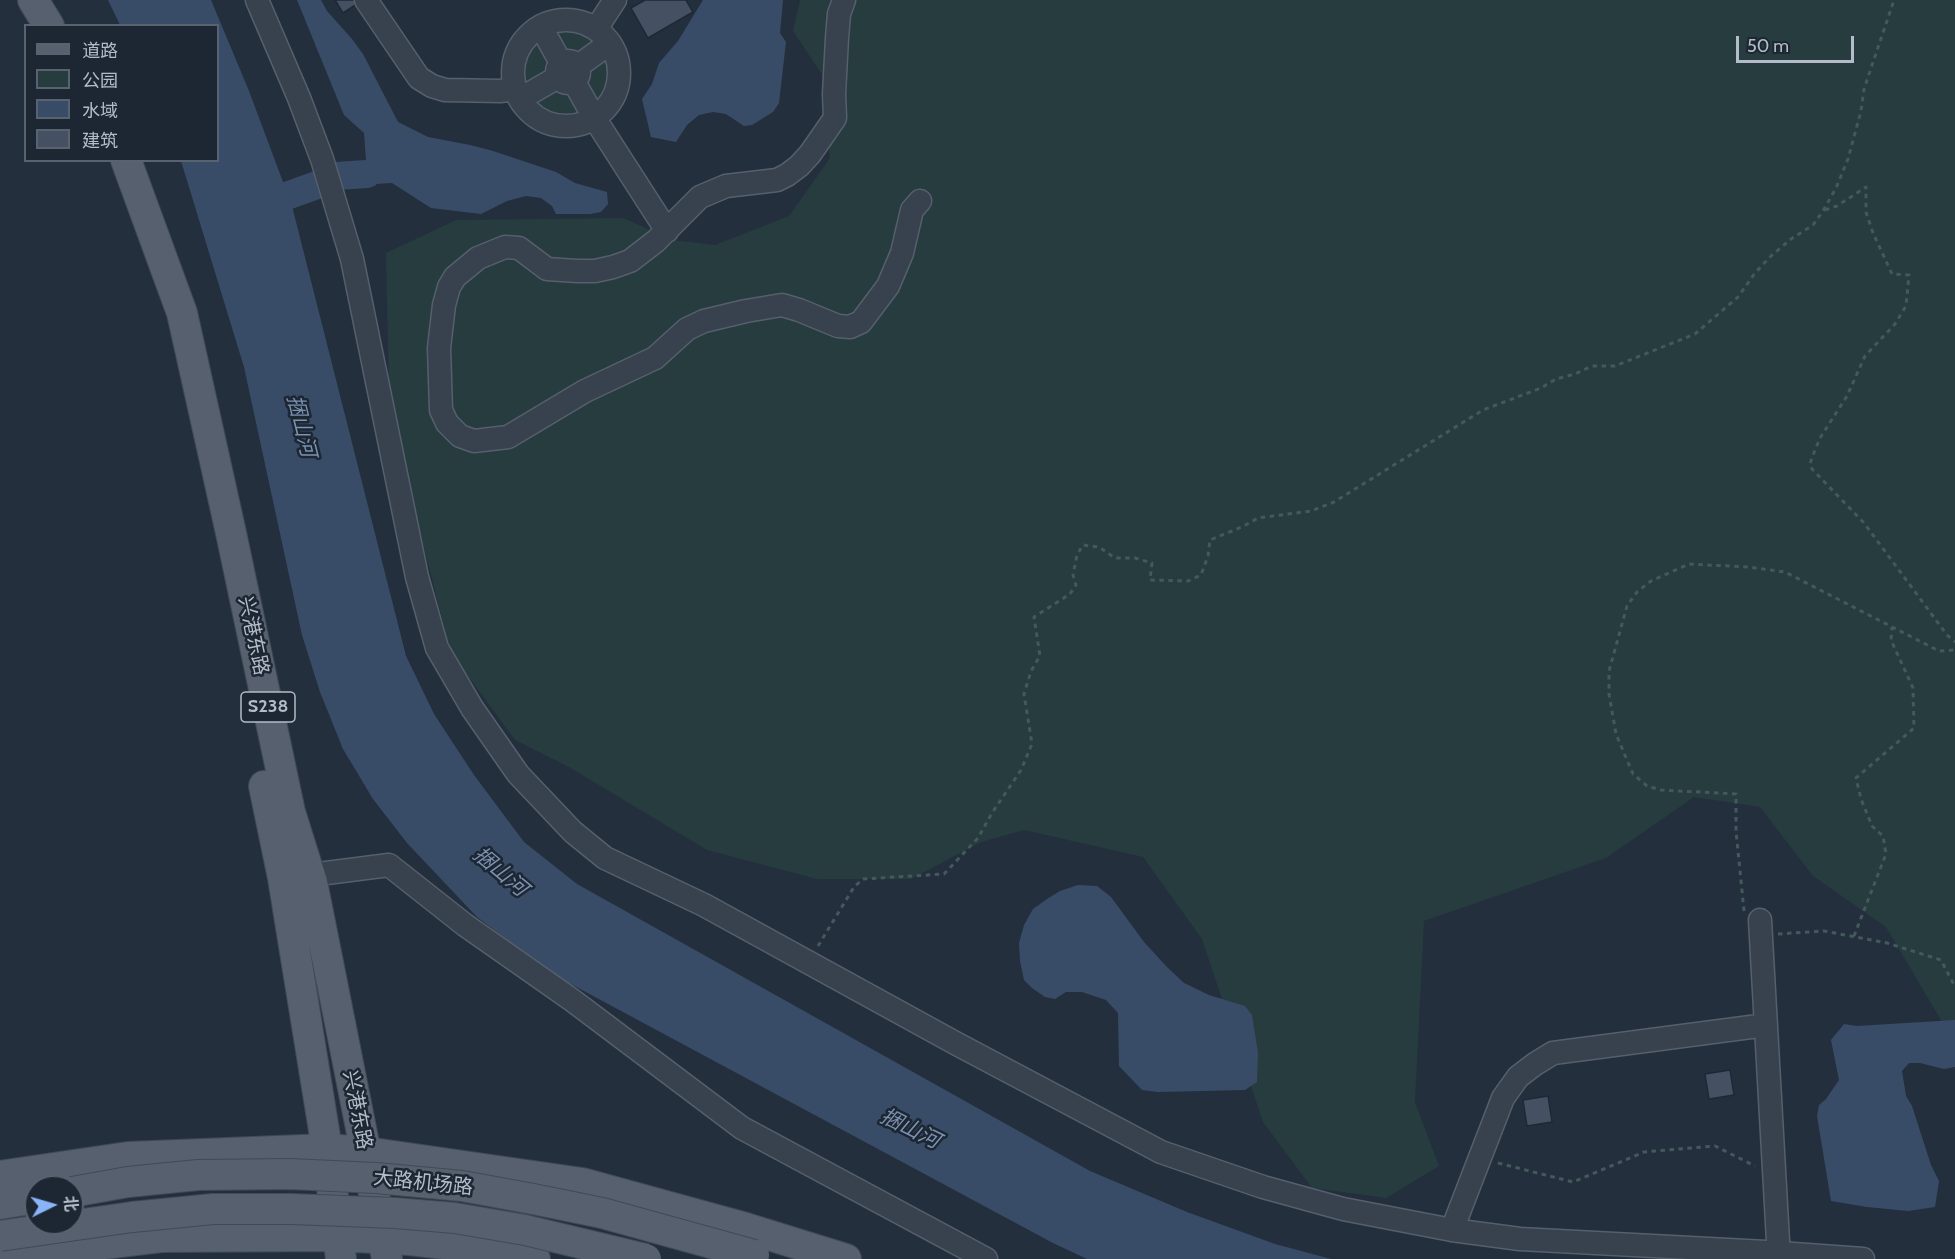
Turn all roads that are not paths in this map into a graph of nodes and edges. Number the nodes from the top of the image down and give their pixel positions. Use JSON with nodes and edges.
{"nodes":[{"id":1,"x":33,"y":0,"type":"edge"},
{"id":2,"x":56,"y":0,"type":"edge"},
{"id":3,"x":257,"y":0,"type":"edge"},
{"id":4,"x":366,"y":0,"type":"edge"},
{"id":5,"x":615,"y":0,"type":"edge"},
{"id":6,"x":844,"y":0,"type":"edge"},
{"id":7,"x":48,"y":24,"type":"edge"},
{"id":8,"x":67,"y":24,"type":"edge"},
{"id":9,"x":541,"y":27,"type":"junction"},
{"id":10,"x":603,"y":36,"type":"junction"},
{"id":11,"x":568,"y":72,"type":"junction"},
{"id":12,"x":518,"y":94,"type":"junction"},
{"id":13,"x":595,"y":118,"type":"junction"},
{"id":14,"x":111,"y":162,"type":"edge"},
{"id":15,"x":127,"y":162,"type":"edge"},
{"id":16,"x":920,"y":201,"type":"dead end"},
{"id":17,"x":667,"y":231,"type":"junction"},
{"id":18,"x":296,"y":876,"type":"junction"},
{"id":19,"x":1761,"y":928,"type":"road end"},
{"id":20,"x":1766,"y":1025,"type":"junction"},
{"id":21,"x":327,"y":1149,"type":"junction"},
{"id":22,"x":366,"y":1152,"type":"junction"},
{"id":23,"x":0,"y":1176,"type":"edge"},
{"id":24,"x":84,"y":1190,"type":"edge"},
{"id":25,"x":24,"y":1200,"type":"edge"},
{"id":26,"x":0,"y":1204,"type":"edge"},
{"id":27,"x":1452,"y":1230,"type":"junction"},
{"id":28,"x":0,"y":1236,"type":"edge"},
{"id":29,"x":339,"y":1247,"type":"edge"},
{"id":30,"x":385,"y":1248,"type":"edge"},
{"id":31,"x":1779,"y":1256,"type":"edge"},
{"id":32,"x":0,"y":1257,"type":"edge"},
{"id":33,"x":760,"y":1257,"type":"edge"},
{"id":34,"x":535,"y":1259,"type":"edge"},
{"id":35,"x":646,"y":1259,"type":"edge"},
{"id":36,"x":846,"y":1259,"type":"edge"},
{"id":37,"x":986,"y":1259,"type":"edge"},
{"id":38,"x":1863,"y":1259,"type":"edge"}],
"edges":[{"from":1,"to":7,"type":"main road"},
{"from":2,"to":8,"type":"main road"},
{"from":3,"to":27,"type":"street"},
{"from":4,"to":12,"type":"street"},
{"from":5,"to":10,"type":"street"},
{"from":6,"to":17,"type":"street"},
{"from":9,"to":10,"type":"street"},
{"from":9,"to":11,"type":"street"},
{"from":9,"to":12,"type":"street"},
{"from":10,"to":11,"type":"street"},
{"from":10,"to":13,"type":"street"},
{"from":11,"to":12,"type":"street"},
{"from":11,"to":13,"type":"street"},
{"from":12,"to":13,"type":"street"},
{"from":13,"to":17,"type":"street"},
{"from":14,"to":18,"type":"main road","name":"兴港东路","number":"S238"},
{"from":15,"to":18,"type":"main road","name":"兴港东路","number":"S238"},
{"from":16,"to":17,"type":"street"},
{"from":18,"to":21,"type":"main road","name":"兴港东路","number":"S238"},
{"from":18,"to":22,"type":"main road","name":"兴港东路","number":"S238"},
{"from":18,"to":37,"type":"street"},
{"from":19,"to":20,"type":"street"},
{"from":20,"to":27,"type":"street"},
{"from":20,"to":31,"type":"street"},
{"from":21,"to":22,"type":"main road"},
{"from":21,"to":23,"type":"main road"},
{"from":21,"to":29,"type":"main road","name":"兴港东路","number":"S238"},
{"from":22,"to":30,"type":"main road","name":"兴港东路","number":"S238"},
{"from":22,"to":36,"type":"main road"},
{"from":24,"to":33,"type":"main road","name":"大路机场路","bridge":true},
{"from":25,"to":26,"type":"main road"},
{"from":27,"to":31,"type":"street"},
{"from":28,"to":35,"type":"main road","name":"大路机场路","bridge":true},
{"from":29,"to":30,"type":"main road"},
{"from":29,"to":32,"type":"main road"},
{"from":30,"to":34,"type":"main road"},
{"from":31,"to":38,"type":"street"}]}
